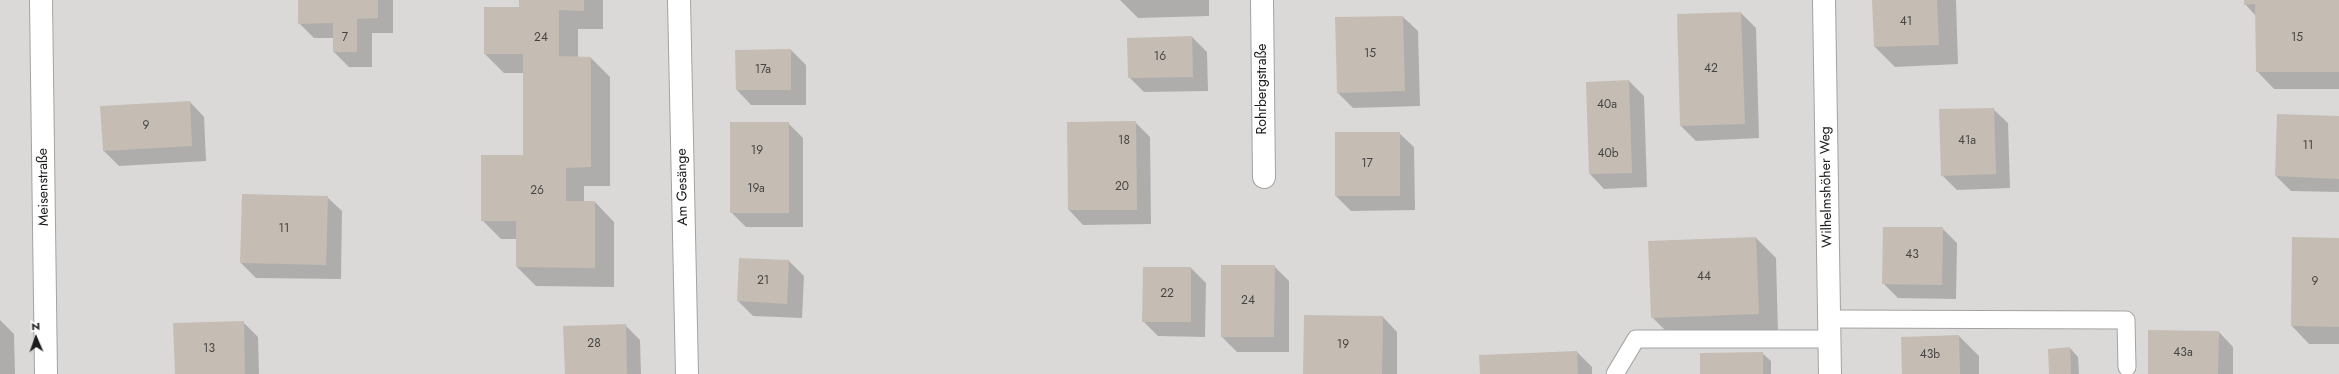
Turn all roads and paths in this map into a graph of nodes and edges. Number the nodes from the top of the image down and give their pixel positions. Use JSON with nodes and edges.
{"nodes":[{"id":1,"x":41,"y":0,"type":"edge"},
{"id":2,"x":679,"y":0,"type":"edge"},
{"id":3,"x":1262,"y":0,"type":"edge"},
{"id":4,"x":1824,"y":0,"type":"edge"},
{"id":5,"x":1264,"y":177,"type":"dead end"},
{"id":6,"x":1829,"y":329,"type":"junction"},
{"id":7,"x":2127,"y":367,"type":"dead end"},
{"id":8,"x":46,"y":374,"type":"edge"},
{"id":9,"x":688,"y":374,"type":"edge"},
{"id":10,"x":1615,"y":374,"type":"edge"},
{"id":11,"x":1830,"y":374,"type":"edge"}],
"edges":[{"from":1,"to":8,"type":"street","name":"Meisenstraße"},
{"from":2,"to":9,"type":"street","name":"Am Gesänge"},
{"from":3,"to":5,"type":"street","name":"Rohrbergstraße"},
{"from":4,"to":6,"type":"street","name":"Wilhelmshöher Weg"},
{"from":6,"to":7,"type":"lane"},
{"from":6,"to":10,"type":"lane"},
{"from":6,"to":11,"type":"street","name":"Wilhelmshöher Weg"}]}
